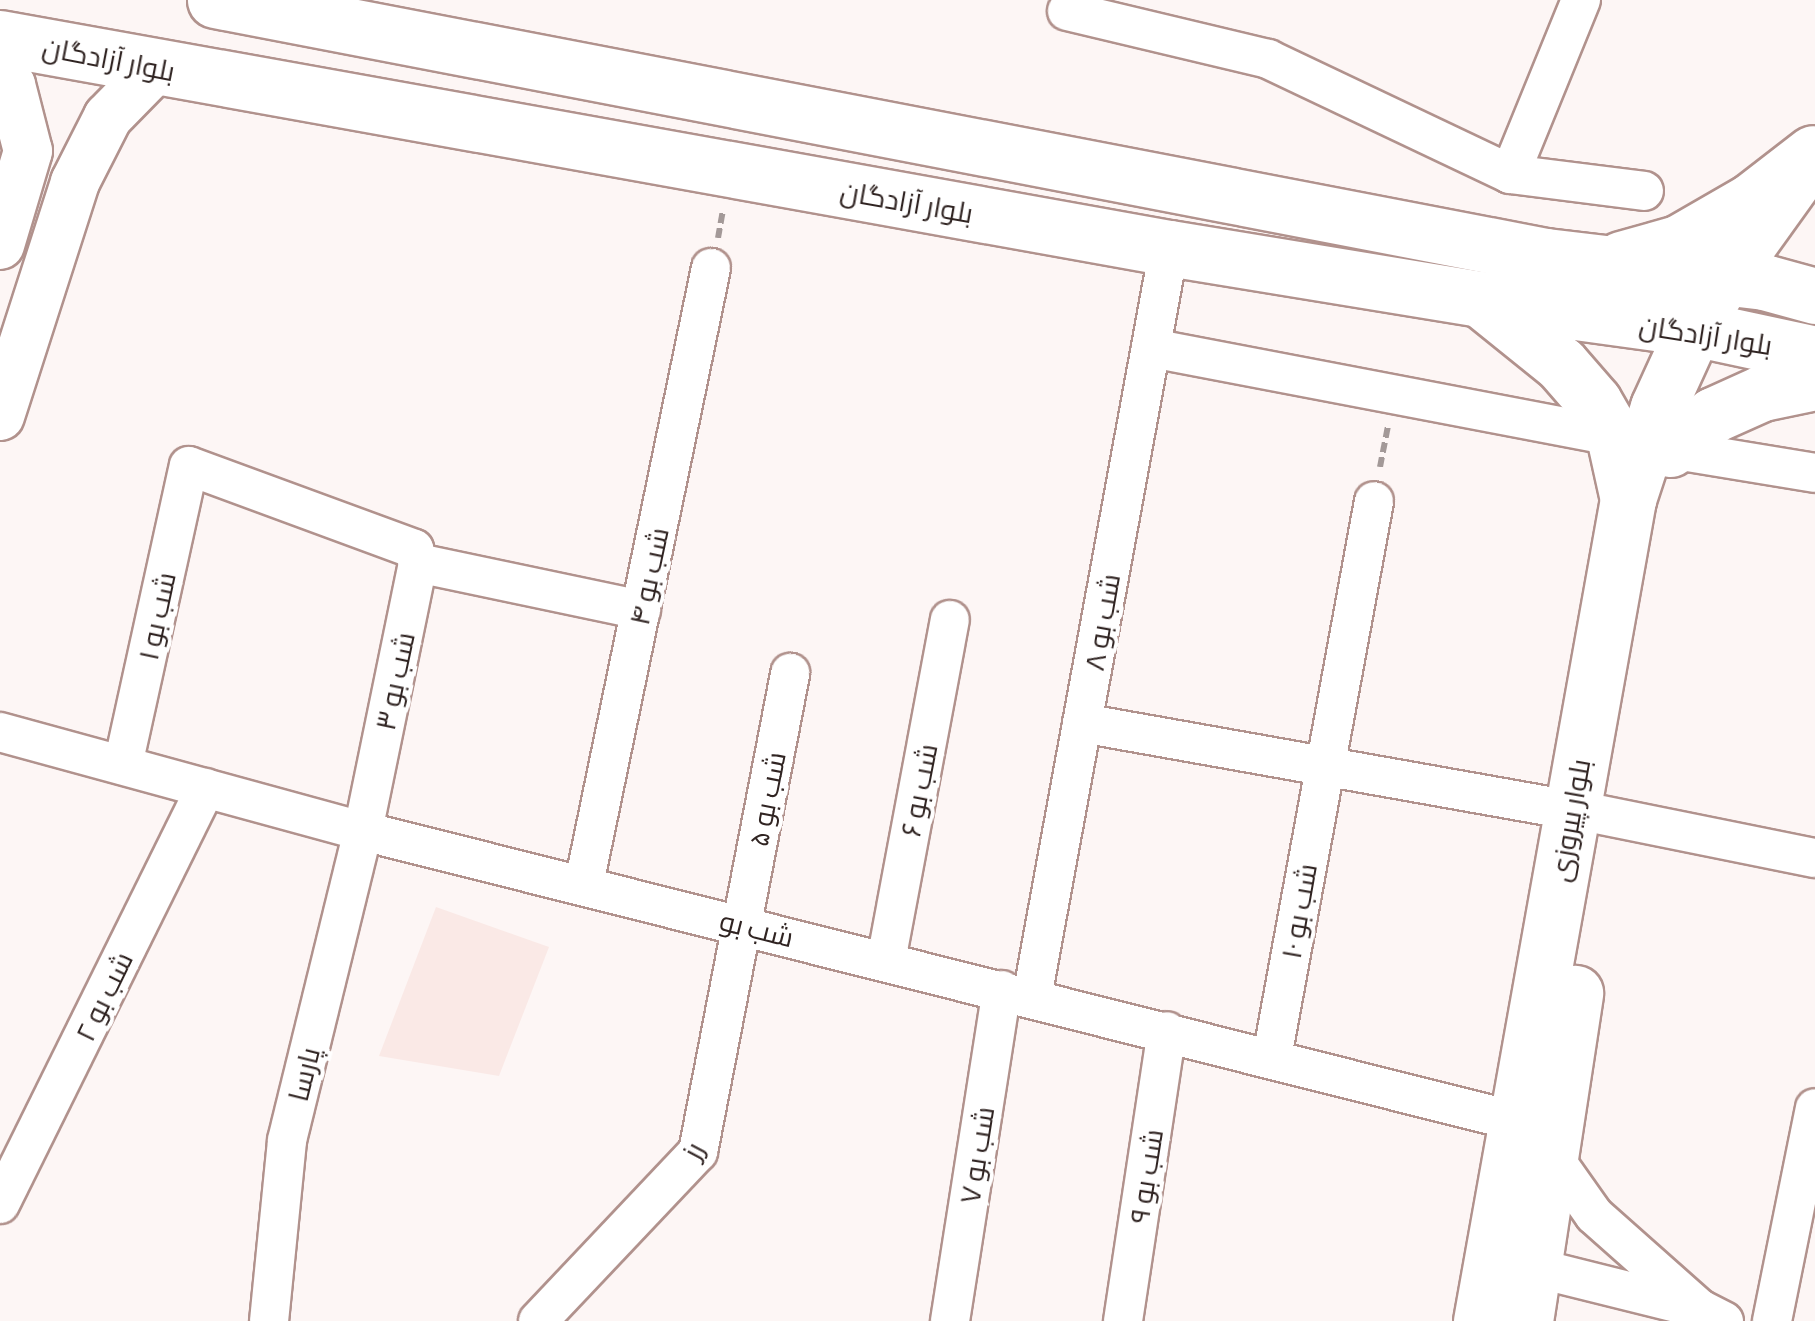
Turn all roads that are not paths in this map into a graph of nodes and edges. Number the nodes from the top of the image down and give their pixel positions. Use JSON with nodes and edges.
{"nodes":[{"id":1,"x":215,"y":0,"type":"edge"},
{"id":2,"x":1581,"y":0,"type":"edge"},
{"id":3,"x":1067,"y":11,"type":"dead end"},
{"id":4,"x":0,"y":38,"type":"edge"},
{"id":5,"x":156,"y":67,"type":"junction"},
{"id":6,"x":0,"y":71,"type":"edge"},
{"id":7,"x":906,"y":133,"type":"junction"},
{"id":8,"x":1814,"y":151,"type":"edge"},
{"id":9,"x":1510,"y":174,"type":"junction"},
{"id":10,"x":1644,"y":190,"type":"dead end"},
{"id":11,"x":895,"y":199,"type":"junction"},
{"id":12,"x":1815,"y":216,"type":"edge"},
{"id":13,"x":0,"y":245,"type":"edge"},
{"id":14,"x":1170,"y":248,"type":"junction"},
{"id":15,"x":1605,"y":264,"type":"junction"},
{"id":16,"x":712,"y":268,"type":"road end"},
{"id":17,"x":1767,"y":286,"type":"edge"},
{"id":18,"x":1480,"y":299,"type":"junction"},
{"id":19,"x":1707,"y":330,"type":"junction"},
{"id":20,"x":1151,"y":348,"type":"junction"},
{"id":21,"x":1815,"y":354,"type":"edge"},
{"id":22,"x":1815,"y":382,"type":"edge"},
{"id":23,"x":0,"y":416,"type":"edge"},
{"id":24,"x":1614,"y":436,"type":"junction"},
{"id":25,"x":1670,"y":450,"type":"junction"},
{"id":26,"x":1815,"y":473,"type":"edge"},
{"id":27,"x":1628,"y":499,"type":"junction"},
{"id":28,"x":1374,"y":501,"type":"road end"},
{"id":29,"x":408,"y":552,"type":"junction"},
{"id":30,"x":641,"y":610,"type":"junction"},
{"id":31,"x":950,"y":620,"type":"dead end"},
{"id":32,"x":790,"y":673,"type":"dead end"},
{"id":33,"x":1082,"y":723,"type":"junction"},
{"id":34,"x":0,"y":732,"type":"edge"},
{"id":35,"x":123,"y":766,"type":"junction"},
{"id":36,"x":1325,"y":766,"type":"junction"},
{"id":37,"x":206,"y":788,"type":"junction"},
{"id":38,"x":1586,"y":812,"type":"junction"},
{"id":39,"x":362,"y":831,"type":"junction"},
{"id":40,"x":1815,"y":858,"type":"edge"},
{"id":41,"x":584,"y":884,"type":"junction"},
{"id":42,"x":741,"y":924,"type":"junction"},
{"id":43,"x":886,"y":961,"type":"junction"},
{"id":44,"x":1017,"y":994,"type":"junction"},
{"id":45,"x":1166,"y":1031,"type":"junction"},
{"id":46,"x":1272,"y":1057,"type":"junction"},
{"id":47,"x":1815,"y":1108,"type":"edge"},
{"id":48,"x":1533,"y":1138,"type":"junction"},
{"id":49,"x":0,"y":1204,"type":"edge"},
{"id":50,"x":1532,"y":1267,"type":"junction"},
{"id":51,"x":1712,"y":1315,"type":"edge"},
{"id":52,"x":270,"y":1321,"type":"edge"},
{"id":53,"x":538,"y":1321,"type":"edge"},
{"id":54,"x":950,"y":1321,"type":"edge"},
{"id":55,"x":1123,"y":1321,"type":"edge"},
{"id":56,"x":1481,"y":1321,"type":"edge"},
{"id":57,"x":1525,"y":1321,"type":"edge"},
{"id":58,"x":1650,"y":1321,"type":"edge"},
{"id":59,"x":1772,"y":1321,"type":"edge"}],
"edges":[{"from":1,"to":7,"type":"main road","name":"بلوار آزادگان"},
{"from":2,"to":9,"type":"street"},
{"from":3,"to":9,"type":"street"},
{"from":4,"to":5,"type":"main road","name":"بلوار آزادگان"},
{"from":5,"to":11,"type":"main road","name":"بلوار آزادگان"},
{"from":5,"to":23,"type":"street"},
{"from":6,"to":13,"type":"street"},
{"from":7,"to":11,"type":"main road"},
{"from":7,"to":15,"type":"main road","name":"بلوار آزادگان"},
{"from":8,"to":15,"type":"main road"},
{"from":8,"to":17,"type":"main road"},
{"from":9,"to":10,"type":"street"},
{"from":11,"to":14,"type":"main road","name":"بلوار آزادگان"},
{"from":12,"to":17,"type":"main road"},
{"from":14,"to":18,"type":"main road","name":"بلوار آزادگان"},
{"from":14,"to":20,"type":"street","name":"شب بو ۸"},
{"from":15,"to":17,"type":"main road","name":"بلوار آزادگان"},
{"from":16,"to":30,"type":"street","name":"شب بو ۴"},
{"from":17,"to":19,"type":"main road"},
{"from":18,"to":19,"type":"main road","name":"بلوار آزادگان"},
{"from":18,"to":24,"type":"main road"},
{"from":19,"to":21,"type":"main road","name":"بلوار آزادگان"},
{"from":19,"to":25,"type":"main road","name":"بلوار پیروزی"},
{"from":19,"to":27,"type":"main road","name":"بلوار پیروزی"},
{"from":20,"to":24,"type":"street"},
{"from":20,"to":33,"type":"street","name":"شب بو ۸"},
{"from":22,"to":25,"type":"main road"},
{"from":24,"to":27,"type":"main road"},
{"from":25,"to":26,"type":"street"},
{"from":25,"to":38,"type":"main road","name":"بلوار پیروزی"},
{"from":27,"to":38,"type":"main road","name":"بلوار پیروزی"},
{"from":28,"to":36,"type":"street","name":"شب بو ۱۰"},
{"from":29,"to":30,"type":"street"},
{"from":29,"to":35,"type":"street","name":"شب بو ۱"},
{"from":29,"to":39,"type":"street","name":"شب بو ۳"},
{"from":30,"to":41,"type":"street","name":"شب بو ۴"},
{"from":31,"to":43,"type":"street","name":"شب بو ۶"},
{"from":32,"to":42,"type":"street","name":"شب بو ۵"},
{"from":33,"to":36,"type":"street"},
{"from":33,"to":44,"type":"street","name":"شب بو ۸"},
{"from":34,"to":35,"type":"street","name":"شب بو"},
{"from":35,"to":37,"type":"street","name":"شب بو"},
{"from":36,"to":38,"type":"street"},
{"from":36,"to":46,"type":"street","name":"شب بو ۱۰"},
{"from":37,"to":39,"type":"street","name":"شب بو"},
{"from":37,"to":49,"type":"street","name":"شب بو ۲"},
{"from":38,"to":40,"type":"street"},
{"from":38,"to":48,"type":"main road","name":"بلوار پیروزی"},
{"from":39,"to":41,"type":"street","name":"شب بو"},
{"from":39,"to":52,"type":"street","name":"پارسا"},
{"from":41,"to":42,"type":"street","name":"شب بو"},
{"from":42,"to":43,"type":"street","name":"شب بو"},
{"from":42,"to":53,"type":"street","name":"رز"},
{"from":43,"to":44,"type":"street","name":"شب بو"},
{"from":44,"to":45,"type":"street","name":"شب بو"},
{"from":44,"to":54,"type":"street","name":"شب بو ۷"},
{"from":45,"to":46,"type":"street","name":"شب بو"},
{"from":45,"to":55,"type":"street","name":"شب بو ۹"},
{"from":46,"to":48,"type":"street","name":"شب بو"},
{"from":47,"to":59,"type":"street"},
{"from":48,"to":50,"type":"main road","name":"بلوار پیروزی"},
{"from":48,"to":51,"type":"street"},
{"from":48,"to":56,"type":"main road","name":"بلوار پیروزی"},
{"from":50,"to":51,"type":"street"},
{"from":50,"to":57,"type":"main road","name":"بلوار پیروزی"},
{"from":51,"to":58,"type":"street"}]}
